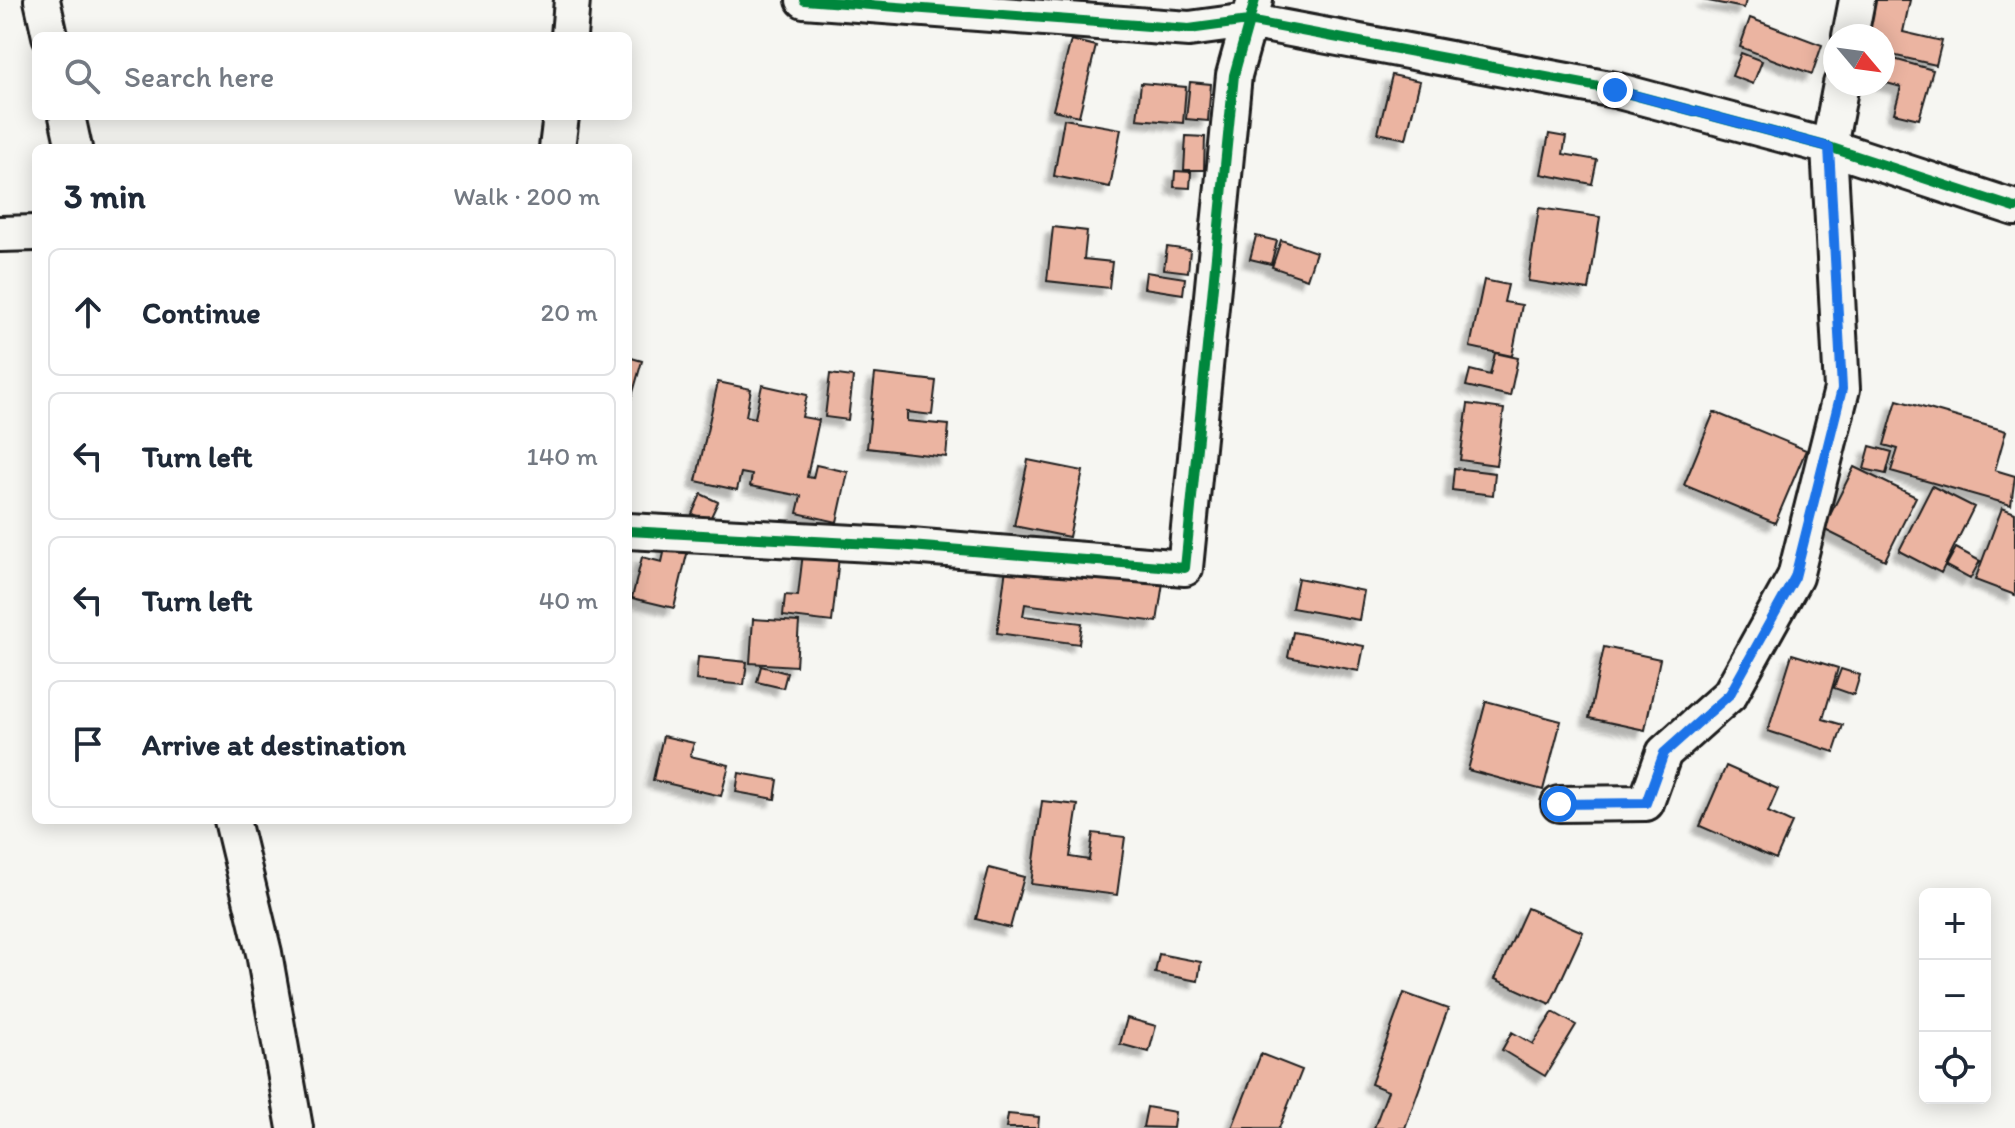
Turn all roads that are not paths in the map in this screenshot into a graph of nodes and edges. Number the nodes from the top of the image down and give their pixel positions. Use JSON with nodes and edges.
{"nodes":[{"id":1,"x":42,"y":0,"type":"edge"},
{"id":2,"x":572,"y":0,"type":"edge"},
{"id":3,"x":804,"y":0,"type":"edge"},
{"id":4,"x":1857,"y":0,"type":"edge"},
{"id":5,"x":1251,"y":10,"type":"edge"},
{"id":6,"x":1852,"y":24,"type":"edge"},
{"id":7,"x":49,"y":32,"type":"edge"},
{"id":8,"x":569,"y":32,"type":"edge"},
{"id":9,"x":1839,"y":96,"type":"edge"},
{"id":10,"x":68,"y":120,"type":"edge"},
{"id":11,"x":560,"y":120,"type":"edge"},
{"id":12,"x":73,"y":144,"type":"edge"},
{"id":13,"x":558,"y":144,"type":"edge"},
{"id":14,"x":1829,"y":147,"type":"junction"},
{"id":15,"x":2015,"y":208,"type":"edge"},
{"id":16,"x":32,"y":233,"type":"edge"},
{"id":17,"x":0,"y":234,"type":"edge"},
{"id":18,"x":632,"y":531,"type":"edge"},
{"id":19,"x":1559,"y":804,"type":"dead end"},
{"id":20,"x":233,"y":824,"type":"edge"},
{"id":21,"x":295,"y":1128,"type":"edge"}],
"edges":[{"from":1,"to":7,"type":"street"},
{"from":2,"to":8,"type":"street"},
{"from":3,"to":5,"type":"street"},
{"from":4,"to":6,"type":"street"},
{"from":5,"to":14,"type":"street"},
{"from":5,"to":18,"type":"street"},
{"from":9,"to":14,"type":"street"},
{"from":10,"to":12,"type":"street"},
{"from":11,"to":13,"type":"street"},
{"from":14,"to":15,"type":"street"},
{"from":14,"to":19,"type":"street"},
{"from":16,"to":17,"type":"street"},
{"from":20,"to":21,"type":"street"}]}
